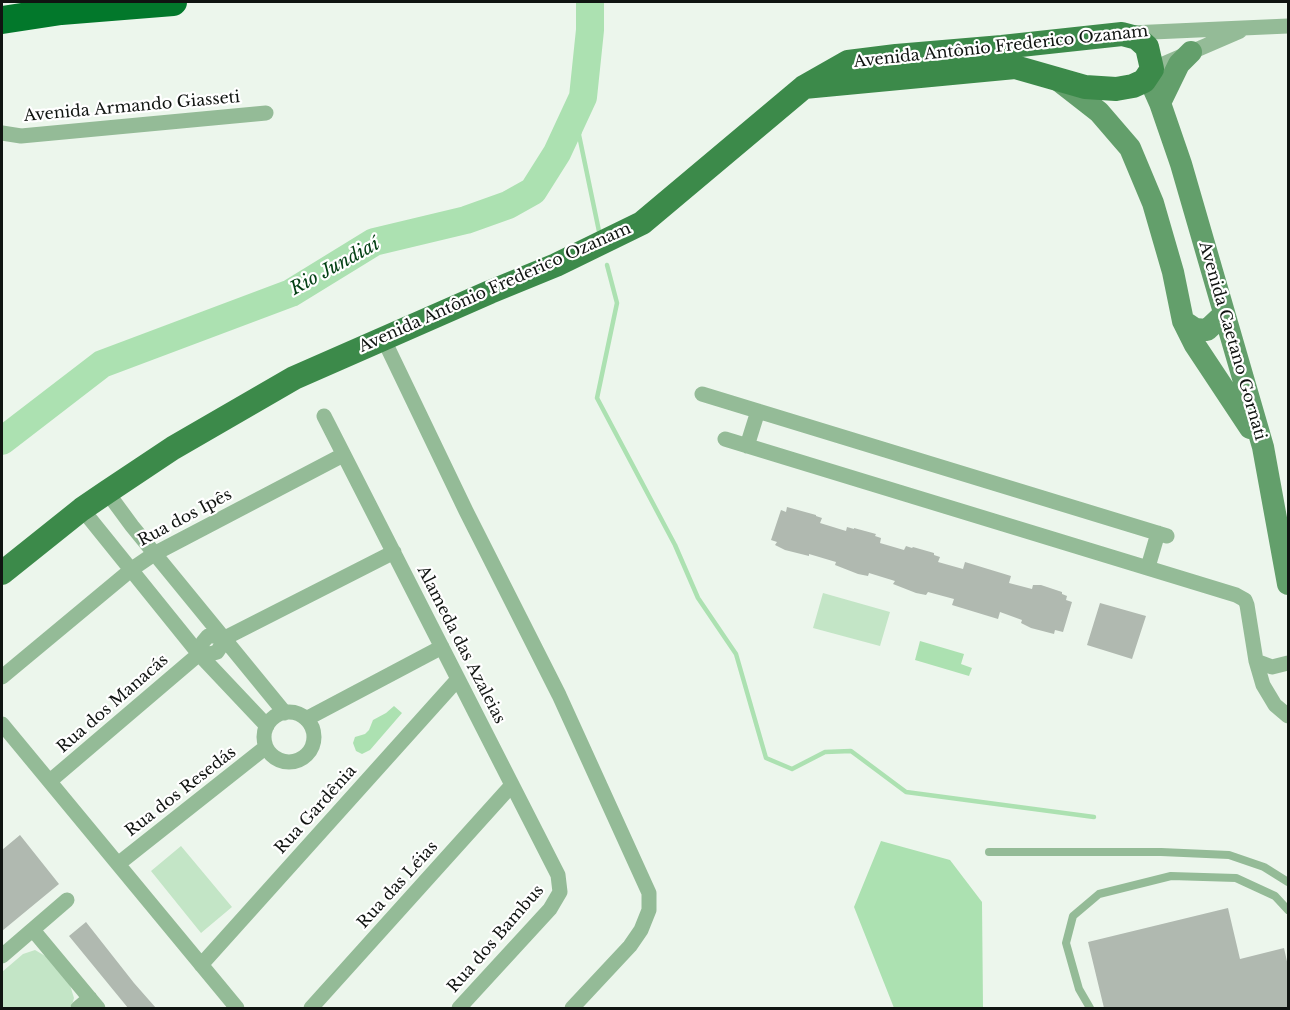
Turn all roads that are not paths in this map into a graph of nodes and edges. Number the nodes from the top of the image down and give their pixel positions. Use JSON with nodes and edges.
{"nodes":[{"id":1,"x":173,"y":2,"type":"edge"},
{"id":2,"x":2,"y":20,"type":"edge"},
{"id":3,"x":1288,"y":26,"type":"edge"},
{"id":4,"x":1249,"y":27,"type":"junction"},
{"id":5,"x":1122,"y":34,"type":"junction"},
{"id":6,"x":1070,"y":39,"type":"junction"},
{"id":7,"x":1191,"y":52,"type":"junction"},
{"id":8,"x":954,"y":62,"type":"junction"},
{"id":9,"x":1150,"y":72,"type":"junction"},
{"id":10,"x":1056,"y":78,"type":"junction"},
{"id":11,"x":1160,"y":103,"type":"junction"},
{"id":12,"x":267,"y":113,"type":"dead end"},
{"id":13,"x":2,"y":133,"type":"edge"},
{"id":14,"x":1224,"y":314,"type":"junction"},
{"id":15,"x":1184,"y":321,"type":"junction"},
{"id":16,"x":383,"y":338,"type":"junction"},
{"id":17,"x":702,"y":394,"type":"dead end"},
{"id":18,"x":758,"y":411,"type":"junction"},
{"id":19,"x":324,"y":416,"type":"dead end"},
{"id":20,"x":725,"y":439,"type":"dead end"},
{"id":21,"x":747,"y":446,"type":"junction"},
{"id":22,"x":1263,"y":447,"type":"junction"},
{"id":23,"x":343,"y":455,"type":"junction"},
{"id":24,"x":107,"y":492,"type":"junction"},
{"id":25,"x":82,"y":509,"type":"junction"},
{"id":26,"x":394,"y":552,"type":"junction"},
{"id":27,"x":154,"y":554,"type":"junction"},
{"id":28,"x":1148,"y":567,"type":"junction"},
{"id":29,"x":132,"y":569,"type":"junction"},
{"id":30,"x":2,"y":573,"type":"edge"},
{"id":31,"x":1288,"y":584,"type":"edge"},
{"id":32,"x":223,"y":639,"type":"junction"},
{"id":33,"x":442,"y":647,"type":"junction"},
{"id":34,"x":199,"y":654,"type":"junction"},
{"id":35,"x":1256,"y":661,"type":"junction"},
{"id":36,"x":1288,"y":663,"type":"edge"},
{"id":37,"x":2,"y":677,"type":"edge"},
{"id":38,"x":458,"y":679,"type":"junction"},
{"id":39,"x":285,"y":713,"type":"junction"},
{"id":40,"x":1288,"y":716,"type":"edge"},
{"id":41,"x":306,"y":719,"type":"junction"},
{"id":42,"x":2,"y":724,"type":"edge"},
{"id":43,"x":267,"y":726,"type":"junction"},
{"id":44,"x":266,"y":747,"type":"junction"},
{"id":45,"x":50,"y":781,"type":"junction"},
{"id":46,"x":511,"y":786,"type":"junction"},
{"id":47,"x":989,"y":852,"type":"dead end"},
{"id":48,"x":118,"y":864,"type":"junction"},
{"id":49,"x":1288,"y":882,"type":"edge"},
{"id":50,"x":560,"y":892,"type":"joint"},
{"id":51,"x":67,"y":900,"type":"dead end"},
{"id":52,"x":1288,"y":910,"type":"edge"},
{"id":53,"x":33,"y":930,"type":"junction"},
{"id":54,"x":2,"y":956,"type":"edge"},
{"id":55,"x":201,"y":965,"type":"junction"},
{"id":56,"x":94,"y":1003,"type":"edge"},
{"id":57,"x":78,"y":1008,"type":"edge"},
{"id":58,"x":237,"y":1008,"type":"edge"},
{"id":59,"x":311,"y":1008,"type":"edge"},
{"id":60,"x":459,"y":1008,"type":"edge"},
{"id":61,"x":572,"y":1008,"type":"edge"},
{"id":62,"x":1090,"y":1008,"type":"edge"}],
"edges":[{"from":1,"to":2,"type":"highway"},
{"from":3,"to":4,"type":"street","name":"Avenida Antônio Frederico Ozanam"},
{"from":4,"to":5,"type":"street","name":"Avenida Antônio Frederico Ozanam"},
{"from":4,"to":7,"type":"street","name":"Avenida Antônio Frederico Ozanam"},
{"from":5,"to":6,"type":"main road","name":"Avenida Antônio Frederico Ozanam"},
{"from":5,"to":9,"type":"main road"},
{"from":6,"to":8,"type":"main road","name":"Avenida Antônio Frederico Ozanam"},
{"from":6,"to":10,"type":"main road"},
{"from":7,"to":9,"type":"street","name":"Avenida Antônio Frederico Ozanam"},
{"from":7,"to":11,"type":"main road"},
{"from":8,"to":10,"type":"main road"},
{"from":8,"to":16,"type":"main road","name":"Avenida Antônio Frederico Ozanam"},
{"from":9,"to":10,"type":"main road"},
{"from":9,"to":11,"type":"main road","name":"Avenida Caetano Gornati"},
{"from":10,"to":15,"type":"main road"},
{"from":11,"to":14,"type":"main road","name":"Avenida Caetano Gornati"},
{"from":12,"to":13,"type":"street","name":"Avenida Armando Giasseti"},
{"from":14,"to":15,"type":"main road"},
{"from":14,"to":22,"type":"main road","name":"Avenida Caetano Gornati"},
{"from":15,"to":22,"type":"main road"},
{"from":16,"to":24,"type":"main road","name":"Avenida Antônio Frederico Ozanam"},
{"from":16,"to":61,"type":"street"},
{"from":17,"to":18,"type":"street"},
{"from":18,"to":21,"type":"street"},
{"from":18,"to":28,"type":"street"},
{"from":19,"to":23,"type":"street","name":"Alameda das Azaleias"},
{"from":20,"to":21,"type":"street"},
{"from":21,"to":28,"type":"street"},
{"from":22,"to":31,"type":"main road","name":"Avenida Caetano Gornati"},
{"from":23,"to":26,"type":"street","name":"Alameda das Azaleias"},
{"from":23,"to":27,"type":"street","name":"Rua dos Ipês"},
{"from":24,"to":25,"type":"main road","name":"Avenida Antônio Frederico Ozanam"},
{"from":24,"to":27,"type":"street"},
{"from":25,"to":29,"type":"street"},
{"from":25,"to":30,"type":"main road","name":"Avenida Antônio Frederico Ozanam"},
{"from":26,"to":32,"type":"street","name":"Rua dos Manacás"},
{"from":26,"to":33,"type":"street","name":"Alameda das Azaleias"},
{"from":27,"to":29,"type":"street","name":"Rua dos Ipês"},
{"from":27,"to":32,"type":"street"},
{"from":28,"to":35,"type":"street"},
{"from":29,"to":34,"type":"street"},
{"from":29,"to":37,"type":"street","name":"Rua dos Ipês"},
{"from":32,"to":34,"type":"street","name":"Rua dos Manacás"},
{"from":32,"to":39,"type":"street"},
{"from":33,"to":38,"type":"street","name":"Alameda das Azaleias"},
{"from":33,"to":41,"type":"street"},
{"from":34,"to":43,"type":"street"},
{"from":34,"to":45,"type":"street","name":"Rua dos Manacás"},
{"from":35,"to":36,"type":"street"},
{"from":35,"to":40,"type":"street"},
{"from":38,"to":46,"type":"street","name":"Alameda das Azaleias"},
{"from":38,"to":55,"type":"street","name":"Rua Gardênia"},
{"from":39,"to":41,"type":"street"},
{"from":39,"to":43,"type":"street"},
{"from":41,"to":44,"type":"street"},
{"from":42,"to":45,"type":"street"},
{"from":43,"to":44,"type":"street"},
{"from":44,"to":48,"type":"street","name":"Rua dos Resedás"},
{"from":45,"to":48,"type":"street"},
{"from":46,"to":50,"type":"street","name":"Alameda das Azaleias"},
{"from":46,"to":59,"type":"street","name":"Rua das Léias"},
{"from":47,"to":49,"type":"lane"},
{"from":48,"to":55,"type":"street"},
{"from":50,"to":60,"type":"street","name":"Rua dos Bambus"},
{"from":51,"to":53,"type":"street"},
{"from":52,"to":62,"type":"lane"},
{"from":53,"to":54,"type":"street"},
{"from":53,"to":56,"type":"street"},
{"from":55,"to":58,"type":"street"},
{"from":56,"to":57,"type":"street"}]}
